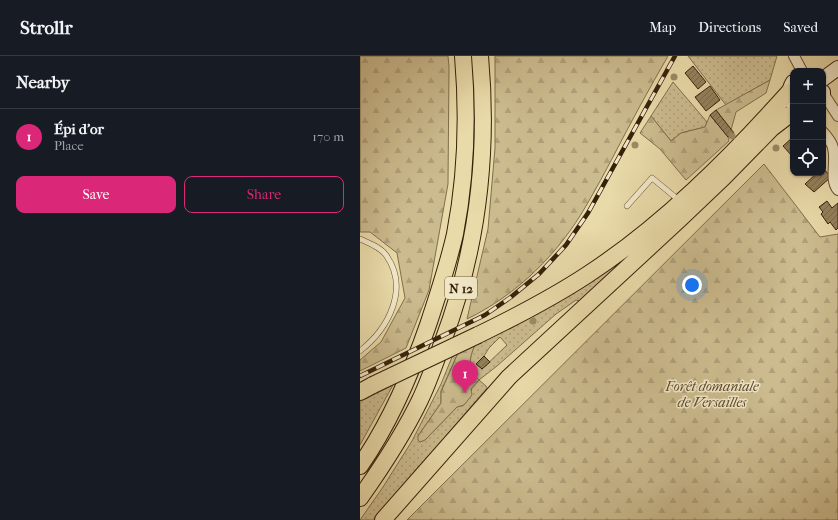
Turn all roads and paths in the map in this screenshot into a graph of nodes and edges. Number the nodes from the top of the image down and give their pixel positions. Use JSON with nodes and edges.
{"nodes":[{"id":1,"x":463,"y":56,"type":"edge"},
{"id":2,"x":480,"y":56,"type":"edge"},
{"id":3,"x":792,"y":56,"type":"edge"},
{"id":4,"x":794,"y":68,"type":"edge"},
{"id":5,"x":800,"y":68,"type":"edge"},
{"id":6,"x":838,"y":68,"type":"edge"},
{"id":7,"x":826,"y":77,"type":"edge"},
{"id":8,"x":790,"y":95,"type":"edge"},
{"id":9,"x":826,"y":98,"type":"edge"},
{"id":10,"x":826,"y":111,"type":"edge"},
{"id":11,"x":790,"y":115,"type":"edge"},
{"id":12,"x":838,"y":117,"type":"edge"},
{"id":13,"x":826,"y":136,"type":"edge"},
{"id":14,"x":838,"y":190,"type":"edge"},
{"id":15,"x":681,"y":201,"type":"junction"},
{"id":16,"x":627,"y":206,"type":"dead end"},
{"id":17,"x":360,"y":239,"type":"edge"},
{"id":18,"x":360,"y":351,"type":"edge"},
{"id":19,"x":367,"y":389,"type":"edge"},
{"id":20,"x":360,"y":466,"type":"edge"},
{"id":21,"x":360,"y":498,"type":"edge"},
{"id":22,"x":383,"y":520,"type":"edge"}],
"edges":[{"from":1,"to":20,"type":"highway","number":"N 12"},
{"from":2,"to":21,"type":"highway","number":"N 12"},
{"from":3,"to":4,"type":"street"},
{"from":3,"to":5,"type":"street"},
{"from":6,"to":7,"type":"main road"},
{"from":8,"to":15,"type":"highway"},
{"from":9,"to":12,"type":"street"},
{"from":10,"to":12,"type":"street"},
{"from":11,"to":22,"type":"highway"},
{"from":13,"to":14,"type":"street"},
{"from":15,"to":16,"type":"lane"},
{"from":15,"to":19,"type":"highway","bridge":true},
{"from":17,"to":18,"type":"lane"}]}
